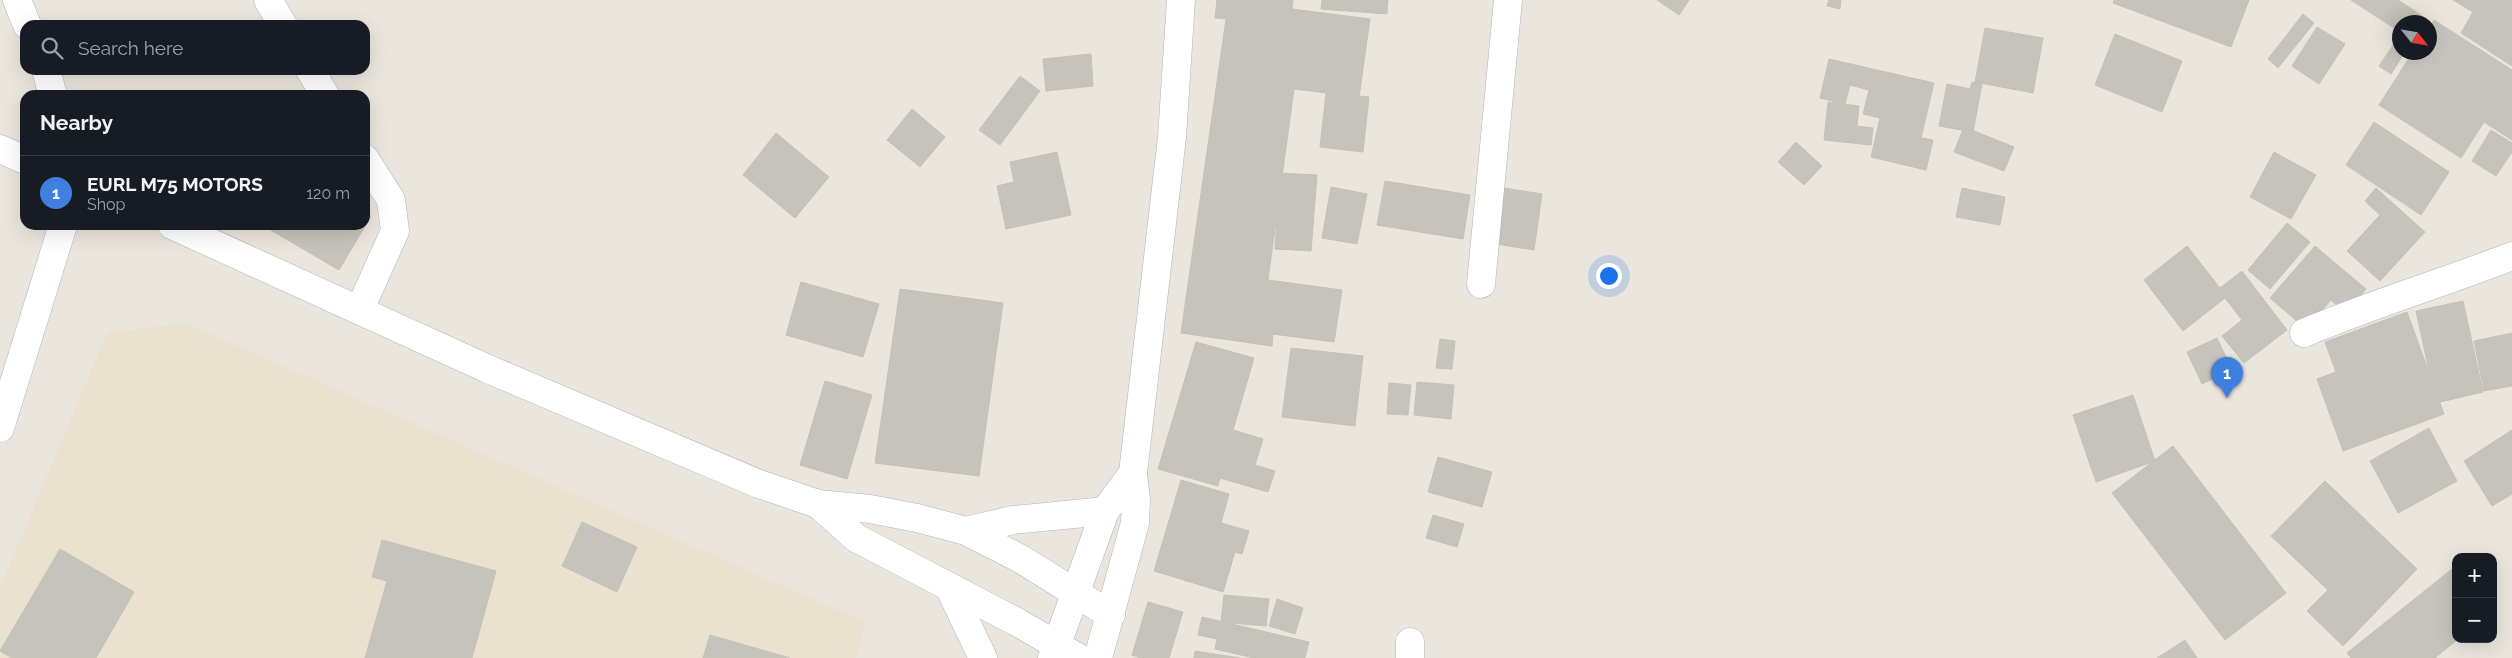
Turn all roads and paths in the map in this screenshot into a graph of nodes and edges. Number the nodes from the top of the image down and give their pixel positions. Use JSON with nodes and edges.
{"nodes":[{"id":1,"x":18,"y":0,"type":"edge"},
{"id":2,"x":268,"y":0,"type":"edge"},
{"id":3,"x":1181,"y":0,"type":"edge"},
{"id":4,"x":1508,"y":0,"type":"edge"},
{"id":5,"x":26,"y":20,"type":"edge"},
{"id":6,"x":281,"y":20,"type":"edge"},
{"id":7,"x":47,"y":75,"type":"edge"},
{"id":8,"x":313,"y":75,"type":"edge"},
{"id":9,"x":52,"y":90,"type":"edge"},
{"id":10,"x":322,"y":90,"type":"edge"},
{"id":11,"x":0,"y":149,"type":"edge"},
{"id":12,"x":20,"y":158,"type":"edge"},
{"id":13,"x":370,"y":167,"type":"edge"},
{"id":14,"x":62,"y":230,"type":"edge"},
{"id":15,"x":183,"y":230,"type":"edge"},
{"id":16,"x":2512,"y":256,"type":"edge"},
{"id":17,"x":1481,"y":284,"type":"dead end"},
{"id":18,"x":360,"y":309,"type":"junction"},
{"id":19,"x":2304,"y":333,"type":"dead end"},
{"id":20,"x":0,"y":428,"type":"edge"},
{"id":21,"x":1133,"y":473,"type":"junction"},
{"id":22,"x":818,"y":504,"type":"junction"},
{"id":23,"x":1105,"y":511,"type":"junction"},
{"id":24,"x":966,"y":531,"type":"junction"},
{"id":25,"x":949,"y":587,"type":"junction"},
{"id":26,"x":1076,"y":593,"type":"junction"},
{"id":27,"x":1112,"y":615,"type":"junction"},
{"id":28,"x":1063,"y":653,"type":"edge"},
{"id":29,"x":983,"y":658,"type":"edge"},
{"id":30,"x":1098,"y":658,"type":"edge"}],
"edges":[{"from":1,"to":5,"type":"street"},
{"from":2,"to":6,"type":"street"},
{"from":3,"to":21,"type":"street"},
{"from":4,"to":17,"type":"street"},
{"from":7,"to":9,"type":"street"},
{"from":8,"to":10,"type":"street"},
{"from":11,"to":12,"type":"street"},
{"from":13,"to":18,"type":"street"},
{"from":14,"to":20,"type":"street"},
{"from":15,"to":18,"type":"street"},
{"from":16,"to":19,"type":"street"},
{"from":18,"to":22,"type":"street"},
{"from":21,"to":23,"type":"street"},
{"from":21,"to":27,"type":"street"},
{"from":22,"to":24,"type":"street"},
{"from":22,"to":25,"type":"street"},
{"from":23,"to":24,"type":"street"},
{"from":23,"to":26,"type":"street"},
{"from":24,"to":26,"type":"street"},
{"from":25,"to":28,"type":"street"},
{"from":25,"to":29,"type":"street"},
{"from":26,"to":27,"type":"street"},
{"from":26,"to":28,"type":"street"},
{"from":27,"to":30,"type":"street"}]}
